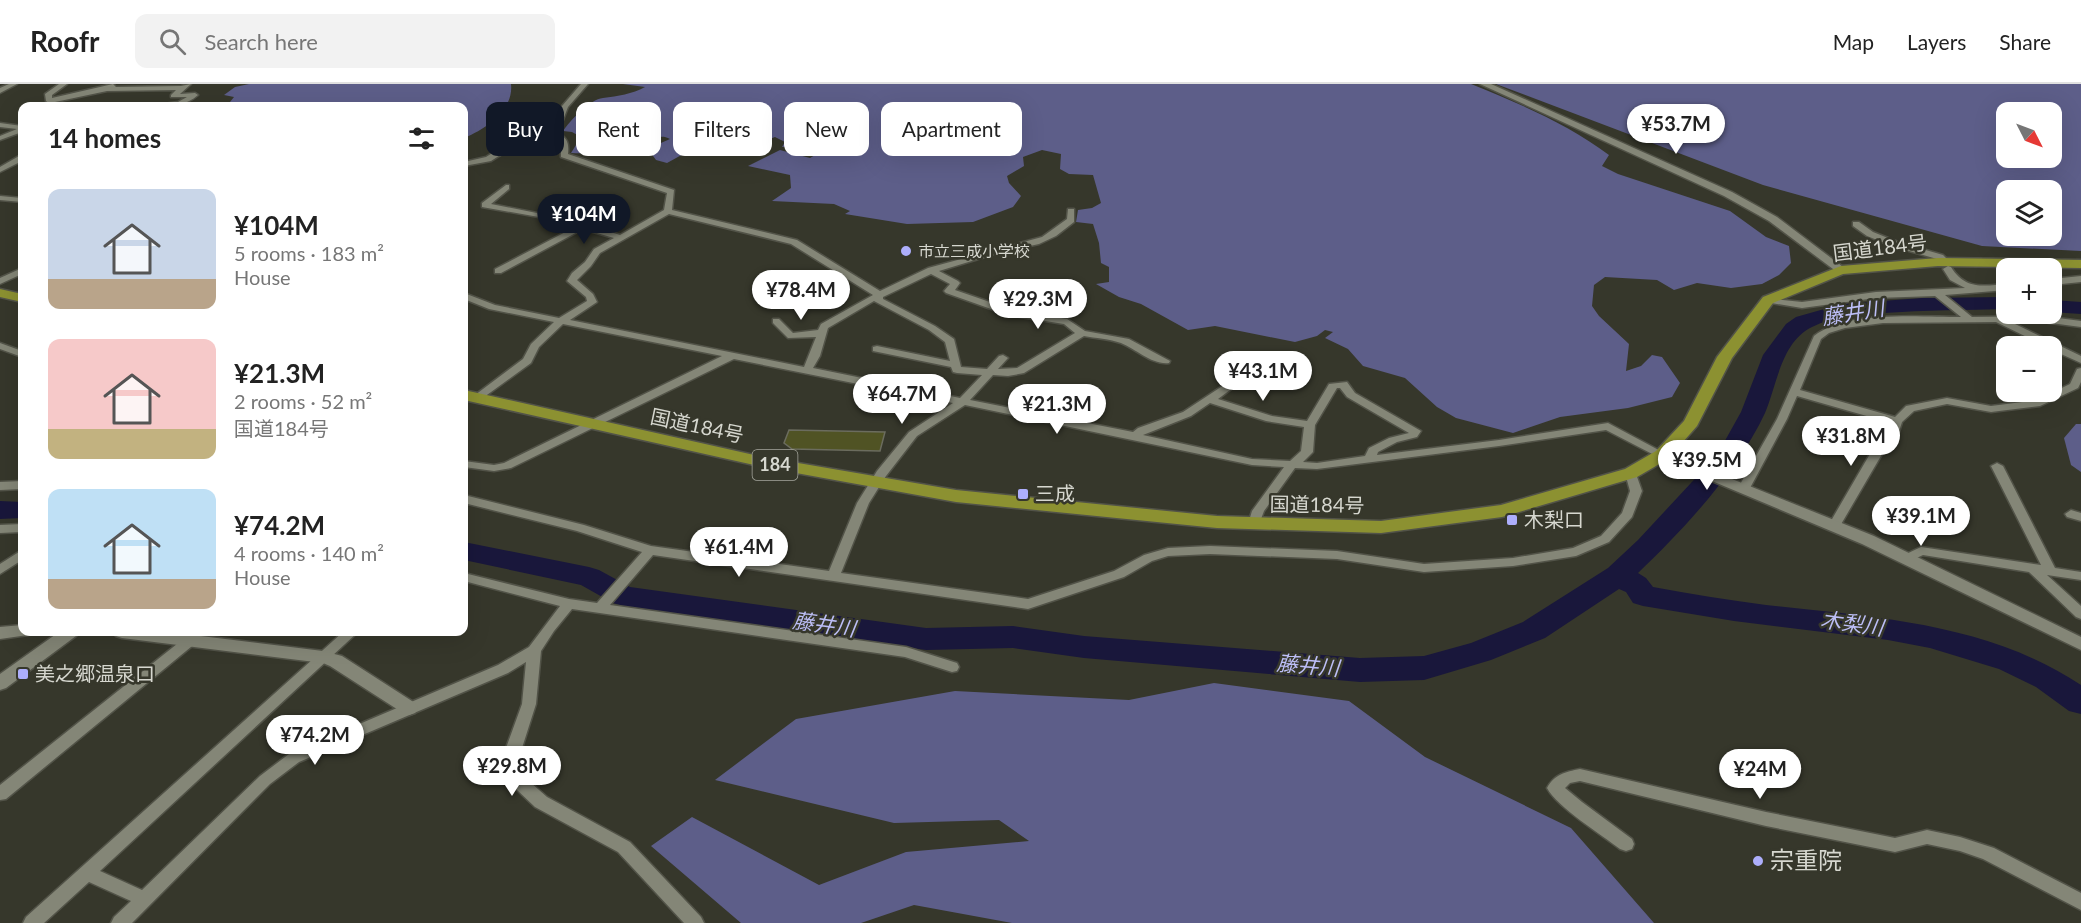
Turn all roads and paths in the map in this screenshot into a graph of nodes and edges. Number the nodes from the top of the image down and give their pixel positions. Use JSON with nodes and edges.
{"nodes":[{"id":1,"x":14,"y":84,"type":"edge"},
{"id":2,"x":64,"y":84,"type":"edge"},
{"id":3,"x":117,"y":84,"type":"edge"},
{"id":4,"x":585,"y":84,"type":"edge"},
{"id":5,"x":1484,"y":84,"type":"edge"},
{"id":6,"x":185,"y":86,"type":"edge"},
{"id":7,"x":107,"y":89,"type":"junction"},
{"id":8,"x":0,"y":91,"type":"edge"},
{"id":9,"x":49,"y":101,"type":"joint"},
{"id":10,"x":186,"y":102,"type":"edge"},
{"id":11,"x":564,"y":109,"type":"edge"},
{"id":12,"x":0,"y":125,"type":"edge"},
{"id":13,"x":18,"y":128,"type":"edge"},
{"id":14,"x":18,"y":131,"type":"edge"},
{"id":15,"x":0,"y":138,"type":"edge"},
{"id":16,"x":564,"y":155,"type":"edge"},
{"id":17,"x":493,"y":156,"type":"edge"},
{"id":18,"x":18,"y":160,"type":"edge"},
{"id":19,"x":468,"y":163,"type":"edge"},
{"id":20,"x":0,"y":170,"type":"edge"},
{"id":21,"x":506,"y":187,"type":"dead end"},
{"id":22,"x":18,"y":193,"type":"edge"},
{"id":23,"x":0,"y":198,"type":"edge"},
{"id":24,"x":18,"y":200,"type":"edge"},
{"id":25,"x":668,"y":211,"type":"junction"},
{"id":26,"x":1071,"y":211,"type":"dead end"},
{"id":27,"x":1856,"y":224,"type":"dead end"},
{"id":28,"x":584,"y":225,"type":"junction"},
{"id":29,"x":619,"y":237,"type":"junction"},
{"id":30,"x":2081,"y":264,"type":"edge"},
{"id":31,"x":1947,"y":265,"type":"junction"},
{"id":32,"x":931,"y":270,"type":"junction"},
{"id":33,"x":1841,"y":270,"type":"junction"},
{"id":34,"x":498,"y":271,"type":"dead end"},
{"id":35,"x":18,"y":273,"type":"edge"},
{"id":36,"x":2081,"y":279,"type":"edge"},
{"id":37,"x":0,"y":281,"type":"edge"},
{"id":38,"x":2062,"y":281,"type":"edge"},
{"id":39,"x":1996,"y":288,"type":"edge"},
{"id":40,"x":1975,"y":290,"type":"junction"},
{"id":41,"x":0,"y":293,"type":"edge"},
{"id":42,"x":1938,"y":293,"type":"junction"},
{"id":43,"x":878,"y":294,"type":"junction"},
{"id":44,"x":18,"y":297,"type":"edge"},
{"id":45,"x":468,"y":298,"type":"edge"},
{"id":46,"x":1768,"y":300,"type":"junction"},
{"id":47,"x":1967,"y":317,"type":"junction"},
{"id":48,"x":1995,"y":318,"type":"junction"},
{"id":49,"x":561,"y":321,"type":"junction"},
{"id":50,"x":776,"y":321,"type":"dead end"},
{"id":51,"x":2081,"y":324,"type":"edge"},
{"id":52,"x":822,"y":333,"type":"junction"},
{"id":53,"x":1082,"y":333,"type":"junction"},
{"id":54,"x":0,"y":346,"type":"edge"},
{"id":55,"x":877,"y":349,"type":"dead end"},
{"id":56,"x":18,"y":353,"type":"edge"},
{"id":57,"x":731,"y":356,"type":"junction"},
{"id":58,"x":1003,"y":358,"type":"dead end"},
{"id":59,"x":2081,"y":360,"type":"edge"},
{"id":60,"x":1165,"y":362,"type":"dead end"},
{"id":61,"x":955,"y":365,"type":"junction"},
{"id":62,"x":1288,"y":368,"type":"dead end"},
{"id":63,"x":807,"y":370,"type":"junction"},
{"id":64,"x":2081,"y":371,"type":"edge"},
{"id":65,"x":990,"y":372,"type":"junction"},
{"id":66,"x":1793,"y":391,"type":"junction"},
{"id":67,"x":470,"y":397,"type":"edge"},
{"id":68,"x":1211,"y":400,"type":"junction"},
{"id":69,"x":962,"y":402,"type":"junction"},
{"id":70,"x":1897,"y":422,"type":"junction"},
{"id":71,"x":1310,"y":425,"type":"junction"},
{"id":72,"x":592,"y":426,"type":"junction"},
{"id":73,"x":1135,"y":436,"type":"junction"},
{"id":74,"x":1662,"y":455,"type":"junction"},
{"id":75,"x":1370,"y":459,"type":"junction"},
{"id":76,"x":468,"y":465,"type":"edge"},
{"id":77,"x":1291,"y":466,"type":"junction"},
{"id":78,"x":1997,"y":466,"type":"dead end"},
{"id":79,"x":1631,"y":473,"type":"junction"},
{"id":80,"x":877,"y":483,"type":"junction"},
{"id":81,"x":18,"y":485,"type":"edge"},
{"id":82,"x":0,"y":486,"type":"edge"},
{"id":83,"x":1743,"y":488,"type":"junction"},
{"id":84,"x":468,"y":500,"type":"edge"},
{"id":85,"x":1254,"y":524,"type":"junction"},
{"id":86,"x":1834,"y":526,"type":"junction"},
{"id":87,"x":18,"y":528,"type":"edge"},
{"id":88,"x":0,"y":529,"type":"edge"},
{"id":89,"x":650,"y":550,"type":"junction"},
{"id":90,"x":18,"y":557,"type":"edge"},
{"id":91,"x":1906,"y":559,"type":"junction"},
{"id":92,"x":2032,"y":568,"type":"junction"},
{"id":93,"x":0,"y":570,"type":"edge"},
{"id":94,"x":2050,"y":571,"type":"junction"},
{"id":95,"x":833,"y":576,"type":"junction"},
{"id":96,"x":2081,"y":576,"type":"edge"},
{"id":97,"x":468,"y":578,"type":"edge"},
{"id":98,"x":569,"y":604,"type":"junction"},
{"id":99,"x":603,"y":605,"type":"junction"},
{"id":100,"x":2081,"y":614,"type":"edge"},
{"id":101,"x":18,"y":631,"type":"edge"},
{"id":102,"x":0,"y":633,"type":"edge"},
{"id":103,"x":65,"y":636,"type":"edge"},
{"id":104,"x":162,"y":636,"type":"edge"},
{"id":105,"x":347,"y":636,"type":"edge"},
{"id":106,"x":192,"y":639,"type":"junction"},
{"id":107,"x":2081,"y":644,"type":"edge"},
{"id":108,"x":534,"y":651,"type":"junction"},
{"id":109,"x":323,"y":657,"type":"junction"},
{"id":110,"x":952,"y":667,"type":"dead end"},
{"id":111,"x":0,"y":683,"type":"edge"},
{"id":112,"x":409,"y":708,"type":"junction"},
{"id":113,"x":0,"y":794,"type":"edge"},
{"id":114,"x":1626,"y":844,"type":"dead end"},
{"id":115,"x":86,"y":873,"type":"junction"},
{"id":116,"x":147,"y":899,"type":"junction"},
{"id":117,"x":2081,"y":902,"type":"edge"},
{"id":118,"x":32,"y":923,"type":"edge"},
{"id":119,"x":120,"y":923,"type":"edge"},
{"id":120,"x":695,"y":923,"type":"edge"}],
"edges":[{"from":1,"to":8,"type":"street"},
{"from":2,"to":9,"type":"street"},
{"from":3,"to":7,"type":"street"},
{"from":4,"to":11,"type":"street"},
{"from":5,"to":33,"type":"street"},
{"from":6,"to":7,"type":"street"},
{"from":6,"to":10,"type":"street"},
{"from":7,"to":9,"type":"street"},
{"from":12,"to":13,"type":"street"},
{"from":14,"to":15,"type":"street"},
{"from":16,"to":25,"type":"street"},
{"from":17,"to":19,"type":"street"},
{"from":18,"to":20,"type":"street"},
{"from":21,"to":28,"type":"street"},
{"from":22,"to":23,"type":"street"},
{"from":23,"to":24,"type":"street"},
{"from":25,"to":29,"type":"street"},
{"from":25,"to":43,"type":"street"},
{"from":26,"to":32,"type":"street"},
{"from":27,"to":31,"type":"street"},
{"from":28,"to":29,"type":"street"},
{"from":28,"to":34,"type":"street"},
{"from":29,"to":49,"type":"street"},
{"from":30,"to":31,"type":"highway","name":"国道184号"},
{"from":31,"to":33,"type":"highway","name":"国道184号"},
{"from":31,"to":40,"type":"street"},
{"from":32,"to":43,"type":"street"},
{"from":32,"to":53,"type":"street"},
{"from":33,"to":46,"type":"highway","name":"国道184号"},
{"from":35,"to":37,"type":"street"},
{"from":36,"to":38,"type":"street"},
{"from":39,"to":40,"type":"street"},
{"from":40,"to":42,"type":"street"},
{"from":41,"to":44,"type":"highway"},
{"from":42,"to":46,"type":"street"},
{"from":42,"to":47,"type":"street"},
{"from":43,"to":52,"type":"street"},
{"from":43,"to":61,"type":"street"},
{"from":45,"to":49,"type":"street"},
{"from":46,"to":74,"type":"highway","name":"国道184号","number":"184"},
{"from":47,"to":48,"type":"street"},
{"from":47,"to":66,"type":"street"},
{"from":48,"to":51,"type":"street"},
{"from":48,"to":59,"type":"street"},
{"from":49,"to":57,"type":"street"},
{"from":49,"to":67,"type":"street"},
{"from":50,"to":52,"type":"street"},
{"from":52,"to":63,"type":"street"},
{"from":53,"to":60,"type":"street"},
{"from":53,"to":65,"type":"street"},
{"from":54,"to":56,"type":"street"},
{"from":55,"to":61,"type":"street"},
{"from":57,"to":63,"type":"street"},
{"from":57,"to":72,"type":"street"},
{"from":58,"to":65,"type":"street"},
{"from":61,"to":65,"type":"street"},
{"from":62,"to":68,"type":"street"},
{"from":63,"to":69,"type":"street"},
{"from":64,"to":70,"type":"street"},
{"from":65,"to":69,"type":"street"},
{"from":66,"to":70,"type":"street"},
{"from":66,"to":83,"type":"street"},
{"from":67,"to":72,"type":"highway","name":"国道184号","number":"184"},
{"from":68,"to":71,"type":"street"},
{"from":68,"to":73,"type":"street"},
{"from":69,"to":73,"type":"street"},
{"from":69,"to":80,"type":"street"},
{"from":70,"to":86,"type":"street"},
{"from":71,"to":75,"type":"street"},
{"from":71,"to":77,"type":"street"},
{"from":72,"to":76,"type":"street"},
{"from":72,"to":80,"type":"highway","name":"国道184号","number":"184"},
{"from":73,"to":77,"type":"street"},
{"from":74,"to":75,"type":"street"},
{"from":74,"to":79,"type":"highway","name":"国道184号","number":"184"},
{"from":74,"to":83,"type":"street"},
{"from":75,"to":77,"type":"street"},
{"from":77,"to":85,"type":"street"},
{"from":78,"to":94,"type":"street"},
{"from":79,"to":85,"type":"highway","name":"国道184号","number":"184"},
{"from":79,"to":95,"type":"street"},
{"from":80,"to":85,"type":"highway","name":"国道184号","number":"184"},
{"from":80,"to":95,"type":"street"},
{"from":81,"to":82,"type":"street"},
{"from":83,"to":86,"type":"street"},
{"from":84,"to":89,"type":"street"},
{"from":86,"to":91,"type":"street"},
{"from":87,"to":88,"type":"street"},
{"from":89,"to":95,"type":"street"},
{"from":89,"to":99,"type":"street"},
{"from":90,"to":93,"type":"street"},
{"from":91,"to":92,"type":"street"},
{"from":91,"to":107,"type":"street"},
{"from":92,"to":94,"type":"street"},
{"from":92,"to":100,"type":"street"},
{"from":94,"to":96,"type":"street"},
{"from":97,"to":98,"type":"street"},
{"from":98,"to":99,"type":"street"},
{"from":98,"to":108,"type":"street"},
{"from":99,"to":110,"type":"street"},
{"from":101,"to":102,"type":"street"},
{"from":103,"to":111,"type":"street"},
{"from":104,"to":106,"type":"street"},
{"from":105,"to":109,"type":"street"},
{"from":106,"to":109,"type":"street"},
{"from":106,"to":113,"type":"street"},
{"from":108,"to":112,"type":"street"},
{"from":108,"to":120,"type":"street"},
{"from":109,"to":112,"type":"street"},
{"from":109,"to":115,"type":"street"},
{"from":112,"to":116,"type":"street"},
{"from":114,"to":117,"type":"street"},
{"from":115,"to":116,"type":"street"},
{"from":115,"to":118,"type":"street"},
{"from":116,"to":119,"type":"street"}]}
